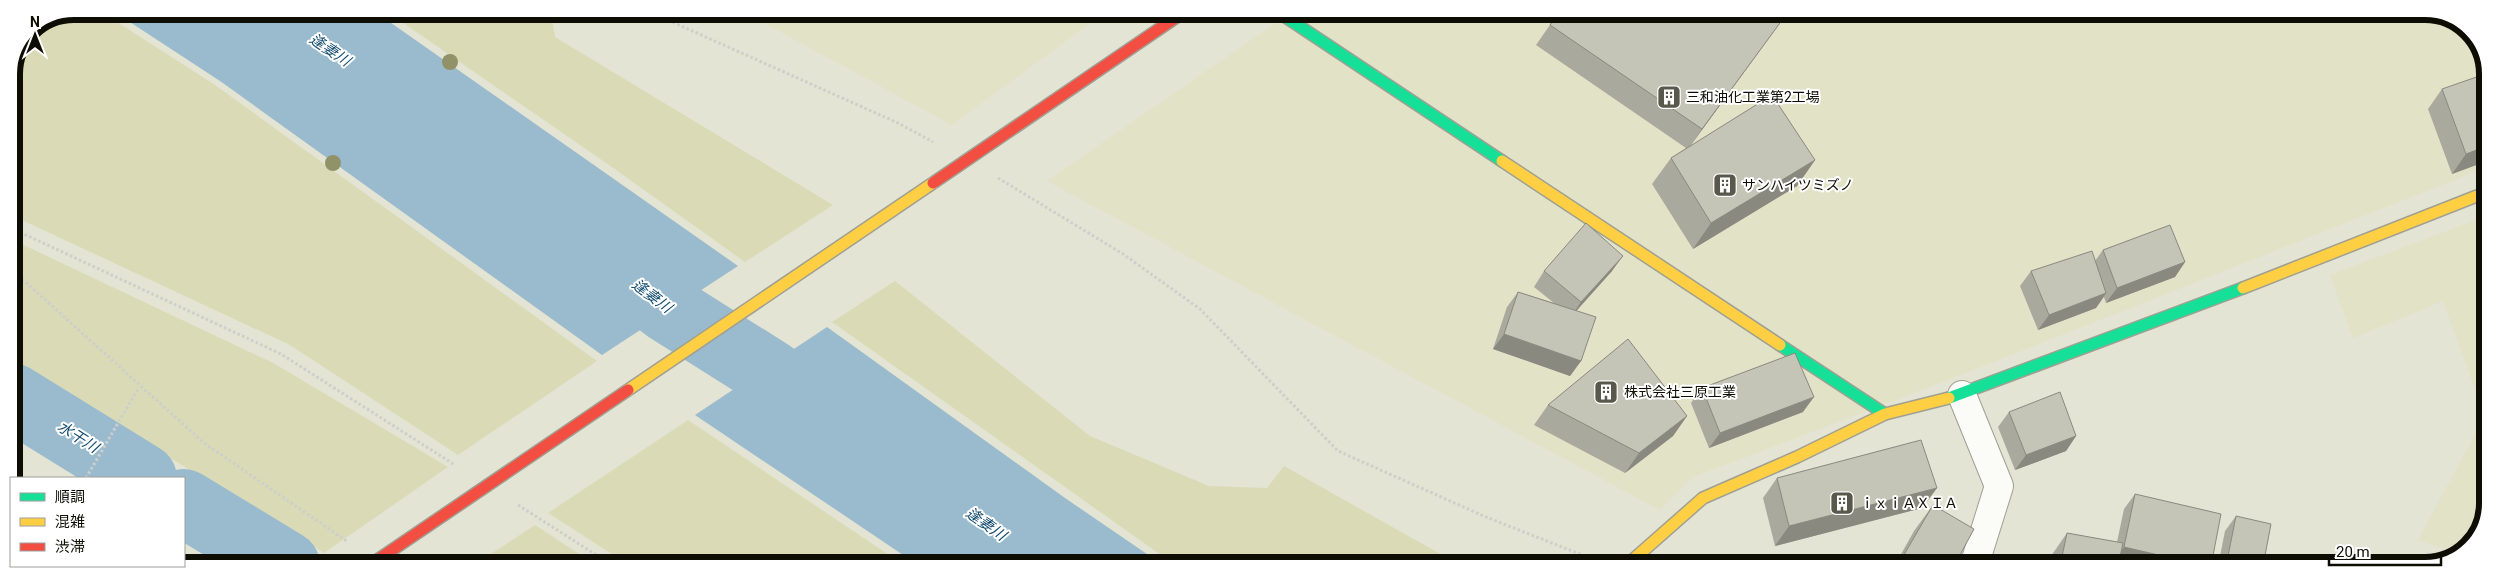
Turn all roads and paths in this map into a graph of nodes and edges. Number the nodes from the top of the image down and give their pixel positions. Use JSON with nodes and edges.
{"nodes":[{"id":1,"x":668,"y":20,"type":"edge"},
{"id":2,"x":1172,"y":20,"type":"edge"},
{"id":3,"x":1290,"y":20,"type":"edge"},
{"id":4,"x":940,"y":146,"type":"dead end"},
{"id":5,"x":991,"y":174,"type":"dead end"},
{"id":6,"x":2479,"y":195,"type":"edge"},
{"id":7,"x":20,"y":232,"type":"edge"},
{"id":8,"x":20,"y":276,"type":"edge"},
{"id":9,"x":139,"y":387,"type":"junction"},
{"id":10,"x":1962,"y":395,"type":"junction"},
{"id":11,"x":1885,"y":414,"type":"junction"},
{"id":12,"x":463,"y":470,"type":"dead end"},
{"id":13,"x":87,"y":477,"type":"edge"},
{"id":14,"x":512,"y":502,"type":"dead end"},
{"id":15,"x":352,"y":544,"type":"dead end"},
{"id":16,"x":382,"y":557,"type":"edge"},
{"id":17,"x":599,"y":557,"type":"edge"},
{"id":18,"x":1588,"y":557,"type":"edge"},
{"id":19,"x":1636,"y":557,"type":"edge"},
{"id":20,"x":1977,"y":557,"type":"edge"}],
"edges":[{"from":1,"to":4,"type":"path"},
{"from":2,"to":16,"type":"street","bridge":true},
{"from":3,"to":11,"type":"street"},
{"from":5,"to":18,"type":"path"},
{"from":6,"to":10,"type":"street"},
{"from":7,"to":12,"type":"path"},
{"from":8,"to":9,"type":"path"},
{"from":9,"to":13,"type":"path"},
{"from":9,"to":15,"type":"path"},
{"from":10,"to":11,"type":"street"},
{"from":10,"to":20,"type":"street"},
{"from":11,"to":19,"type":"street"},
{"from":14,"to":17,"type":"path"}]}
